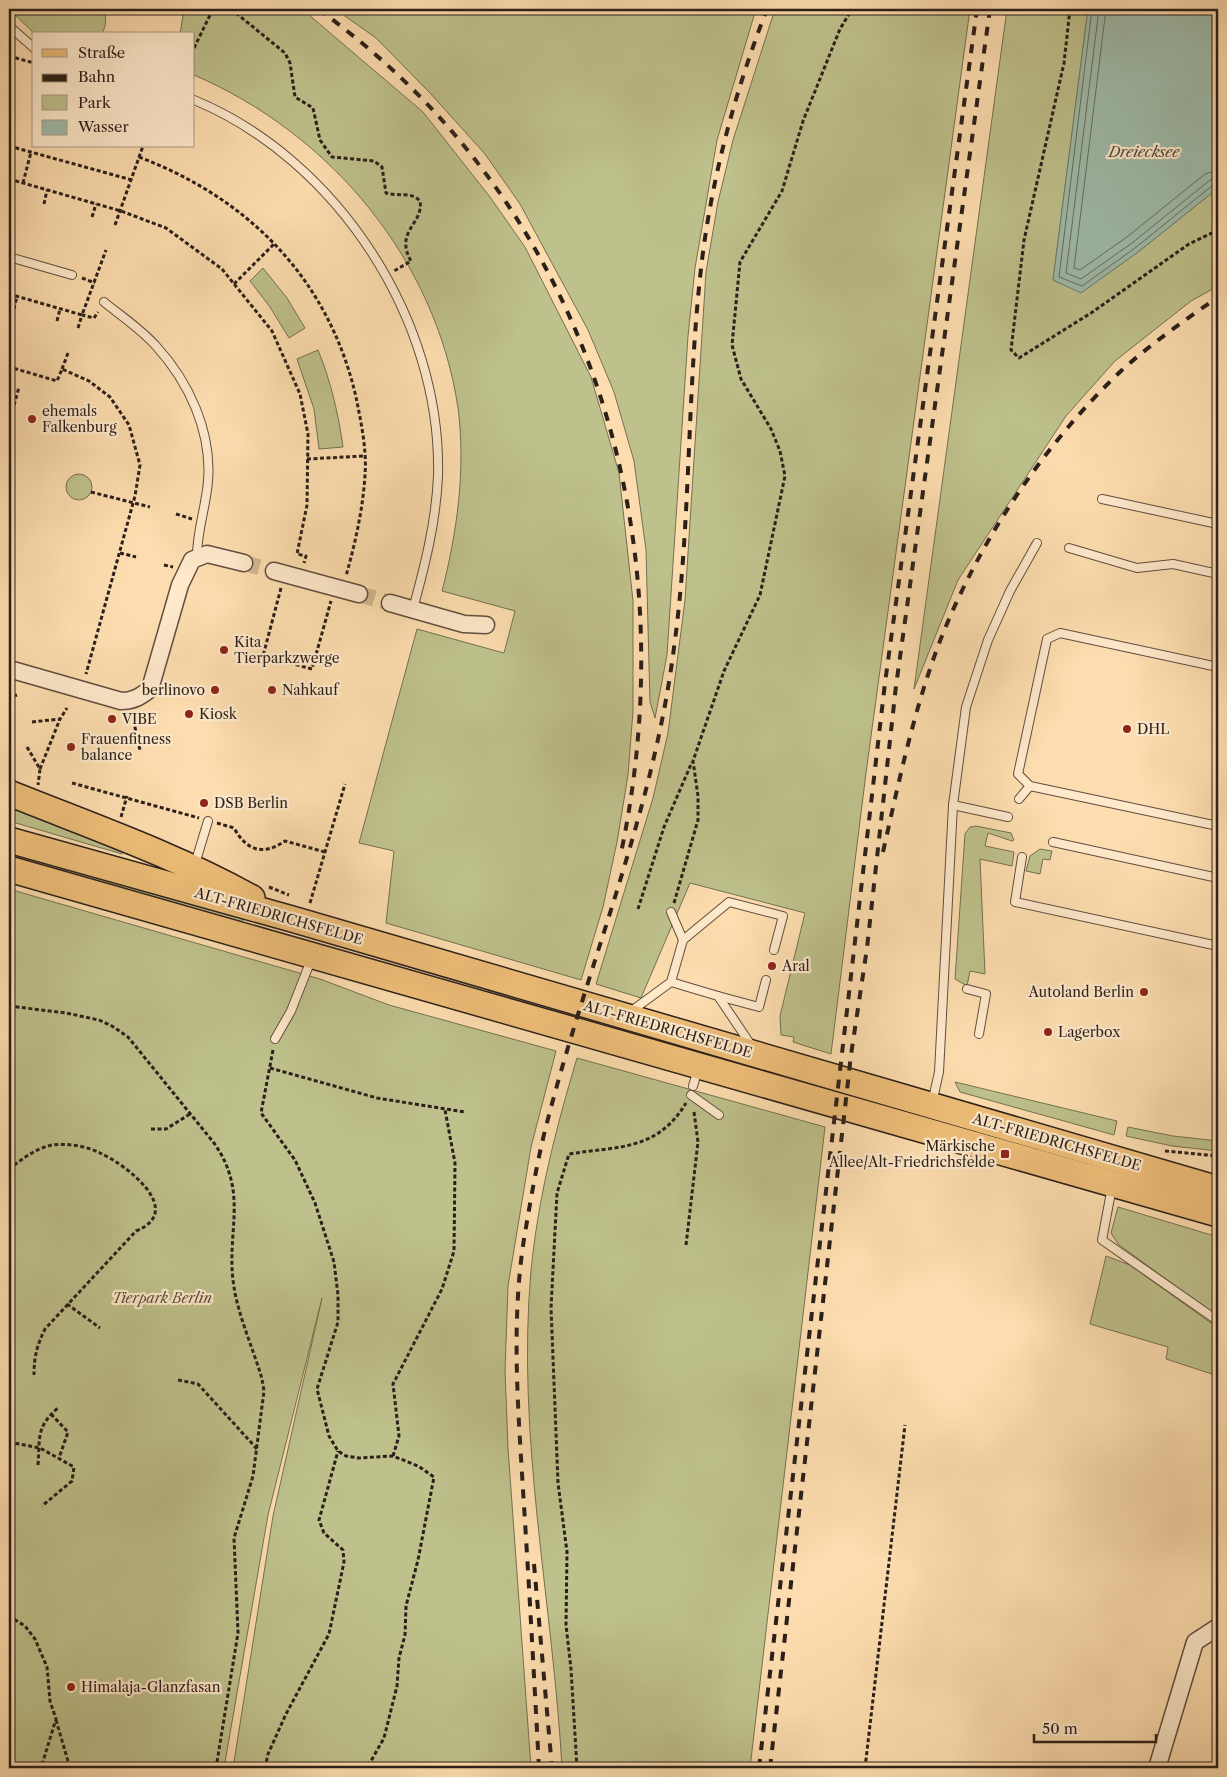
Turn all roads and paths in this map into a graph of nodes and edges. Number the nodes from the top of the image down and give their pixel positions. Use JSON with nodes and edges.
{"nodes":[{"id":1,"x":213,"y":9,"type":"edge"},
{"id":2,"x":231,"y":9,"type":"edge"},
{"id":3,"x":852,"y":9,"type":"edge"},
{"id":4,"x":1070,"y":9,"type":"edge"},
{"id":5,"x":9,"y":26,"type":"edge"},
{"id":6,"x":32,"y":46,"type":"edge"},
{"id":7,"x":195,"y":46,"type":"edge"},
{"id":8,"x":9,"y":56,"type":"edge"},
{"id":9,"x":32,"y":62,"type":"edge"},
{"id":10,"x":195,"y":101,"type":"edge"},
{"id":11,"x":9,"y":146,"type":"edge"},
{"id":12,"x":142,"y":148,"type":"edge"},
{"id":13,"x":31,"y":152,"type":"junction"},
{"id":14,"x":139,"y":158,"type":"junction"},
{"id":15,"x":9,"y":179,"type":"edge"},
{"id":16,"x":132,"y":180,"type":"junction"},
{"id":17,"x":14,"y":181,"type":"junction"},
{"id":18,"x":23,"y":183,"type":"junction"},
{"id":19,"x":47,"y":190,"type":"junction"},
{"id":20,"x":11,"y":194,"type":"dead end"},
{"id":21,"x":44,"y":204,"type":"dead end"},
{"id":22,"x":96,"y":204,"type":"junction"},
{"id":23,"x":121,"y":211,"type":"junction"},
{"id":24,"x":92,"y":218,"type":"dead end"},
{"id":25,"x":116,"y":225,"type":"dead end"},
{"id":26,"x":1218,"y":230,"type":"edge"},
{"id":27,"x":274,"y":244,"type":"junction"},
{"id":28,"x":106,"y":250,"type":"dead end"},
{"id":29,"x":9,"y":257,"type":"edge"},
{"id":30,"x":72,"y":275,"type":"dead end"},
{"id":31,"x":386,"y":275,"type":"junction"},
{"id":32,"x":234,"y":284,"type":"junction"},
{"id":33,"x":9,"y":294,"type":"edge"},
{"id":34,"x":17,"y":296,"type":"junction"},
{"id":35,"x":104,"y":302,"type":"joint"},
{"id":36,"x":14,"y":309,"type":"dead end"},
{"id":37,"x":60,"y":309,"type":"junction"},
{"id":38,"x":82,"y":315,"type":"junction"},
{"id":39,"x":57,"y":321,"type":"dead end"},
{"id":40,"x":78,"y":328,"type":"dead end"},
{"id":41,"x":68,"y":353,"type":"dead end"},
{"id":42,"x":62,"y":369,"type":"junction"},
{"id":43,"x":9,"y":380,"type":"edge"},
{"id":44,"x":19,"y":387,"type":"dead end"},
{"id":45,"x":9,"y":424,"type":"edge"},
{"id":46,"x":364,"y":456,"type":"junction"},
{"id":47,"x":308,"y":459,"type":"junction"},
{"id":48,"x":90,"y":492,"type":"dead end"},
{"id":49,"x":1102,"y":499,"type":"dead end"},
{"id":50,"x":134,"y":503,"type":"junction"},
{"id":51,"x":150,"y":507,"type":"dead end"},
{"id":52,"x":1218,"y":524,"type":"edge"},
{"id":53,"x":1038,"y":543,"type":"dead end"},
{"id":54,"x":1069,"y":548,"type":"dead end"},
{"id":55,"x":120,"y":553,"type":"junction"},
{"id":56,"x":198,"y":556,"type":"junction"},
{"id":57,"x":136,"y":557,"type":"dead end"},
{"id":58,"x":244,"y":563,"type":"tunnel mouth"},
{"id":59,"x":274,"y":571,"type":"tunnel mouth"},
{"id":60,"x":1218,"y":574,"type":"edge"},
{"id":61,"x":300,"y":577,"type":"junction"},
{"id":62,"x":342,"y":589,"type":"junction"},
{"id":63,"x":359,"y":594,"type":"tunnel mouth"},
{"id":64,"x":390,"y":603,"type":"tunnel mouth"},
{"id":65,"x":413,"y":610,"type":"junction"},
{"id":66,"x":486,"y":625,"type":"dead end"},
{"id":67,"x":1218,"y":667,"type":"edge"},
{"id":68,"x":9,"y":669,"type":"edge"},
{"id":69,"x":82,"y":689,"type":"junction"},
{"id":70,"x":17,"y":694,"type":"dead end"},
{"id":71,"x":9,"y":698,"type":"edge"},
{"id":72,"x":130,"y":701,"type":"junction"},
{"id":73,"x":68,"y":708,"type":"dead end"},
{"id":74,"x":60,"y":719,"type":"junction"},
{"id":75,"x":32,"y":722,"type":"dead end"},
{"id":76,"x":27,"y":747,"type":"dead end"},
{"id":77,"x":140,"y":750,"type":"dead end"},
{"id":78,"x":693,"y":761,"type":"junction"},
{"id":79,"x":40,"y":769,"type":"junction"},
{"id":80,"x":345,"y":784,"type":"dead end"},
{"id":81,"x":1030,"y":786,"type":"junction"},
{"id":82,"x":9,"y":793,"type":"edge"},
{"id":83,"x":37,"y":793,"type":"dead end"},
{"id":84,"x":127,"y":796,"type":"dead end"},
{"id":85,"x":1019,"y":799,"type":"dead end"},
{"id":86,"x":954,"y":805,"type":"junction"},
{"id":87,"x":1008,"y":817,"type":"dead end"},
{"id":88,"x":208,"y":820,"type":"dead end"},
{"id":89,"x":118,"y":826,"type":"dead end"},
{"id":90,"x":1218,"y":826,"type":"edge"},
{"id":91,"x":9,"y":840,"type":"edge"},
{"id":92,"x":1054,"y":842,"type":"dead end"},
{"id":93,"x":1022,"y":857,"type":"dead end"},
{"id":94,"x":193,"y":868,"type":"junction"},
{"id":95,"x":9,"y":869,"type":"edge"},
{"id":96,"x":1218,"y":878,"type":"edge"},
{"id":97,"x":638,"y":909,"type":"dead end"},
{"id":98,"x":301,"y":912,"type":"junction"},
{"id":99,"x":671,"y":912,"type":"joint"},
{"id":100,"x":683,"y":940,"type":"junction"},
{"id":101,"x":1218,"y":946,"type":"edge"},
{"id":102,"x":774,"y":950,"type":"dead end"},
{"id":103,"x":312,"y":956,"type":"junction"},
{"id":104,"x":766,"y":980,"type":"dead end"},
{"id":105,"x":670,"y":982,"type":"junction"},
{"id":106,"x":967,"y":989,"type":"dead end"},
{"id":107,"x":718,"y":996,"type":"junction"},
{"id":108,"x":9,"y":1006,"type":"edge"},
{"id":109,"x":624,"y":1016,"type":"junction"},
{"id":110,"x":979,"y":1034,"type":"dead end"},
{"id":111,"x":275,"y":1039,"type":"joint"},
{"id":112,"x":757,"y":1054,"type":"junction"},
{"id":113,"x":270,"y":1068,"type":"junction"},
{"id":114,"x":691,"y":1095,"type":"joint"},
{"id":115,"x":932,"y":1105,"type":"junction"},
{"id":116,"x":445,"y":1110,"type":"junction"},
{"id":117,"x":465,"y":1112,"type":"dead end"},
{"id":118,"x":190,"y":1114,"type":"junction"},
{"id":119,"x":719,"y":1115,"type":"dead end"},
{"id":120,"x":151,"y":1129,"type":"dead end"},
{"id":121,"x":697,"y":1132,"type":"dead end"},
{"id":122,"x":1140,"y":1167,"type":"junction"},
{"id":123,"x":9,"y":1170,"type":"edge"},
{"id":124,"x":1218,"y":1170,"type":"edge"},
{"id":125,"x":1113,"y":1185,"type":"junction"},
{"id":126,"x":1218,"y":1189,"type":"edge"},
{"id":127,"x":1218,"y":1214,"type":"edge"},
{"id":128,"x":686,"y":1245,"type":"dead end"},
{"id":129,"x":67,"y":1304,"type":"junction"},
{"id":130,"x":1218,"y":1321,"type":"edge"},
{"id":131,"x":100,"y":1328,"type":"dead end"},
{"id":132,"x":34,"y":1375,"type":"dead end"},
{"id":133,"x":178,"y":1380,"type":"dead end"},
{"id":134,"x":59,"y":1407,"type":"dead end"},
{"id":135,"x":52,"y":1414,"type":"junction"},
{"id":136,"x":905,"y":1425,"type":"dead end"},
{"id":137,"x":9,"y":1442,"type":"edge"},
{"id":138,"x":40,"y":1448,"type":"junction"},
{"id":139,"x":257,"y":1449,"type":"junction"},
{"id":140,"x":338,"y":1451,"type":"junction"},
{"id":141,"x":392,"y":1456,"type":"junction"},
{"id":142,"x":59,"y":1458,"type":"junction"},
{"id":143,"x":38,"y":1465,"type":"dead end"},
{"id":144,"x":42,"y":1506,"type":"dead end"},
{"id":145,"x":9,"y":1616,"type":"edge"},
{"id":146,"x":1216,"y":1628,"type":"edge"},
{"id":147,"x":56,"y":1719,"type":"junction"},
{"id":148,"x":41,"y":1768,"type":"edge"},
{"id":149,"x":70,"y":1768,"type":"edge"},
{"id":150,"x":216,"y":1768,"type":"edge"},
{"id":151,"x":265,"y":1768,"type":"edge"},
{"id":152,"x":367,"y":1768,"type":"edge"},
{"id":153,"x":577,"y":1768,"type":"edge"},
{"id":154,"x":865,"y":1768,"type":"edge"},
{"id":155,"x":1157,"y":1768,"type":"edge"}],
"edges":[{"from":1,"to":7,"type":"path"},
{"from":2,"to":31,"type":"path"},
{"from":3,"to":78,"type":"path"},
{"from":4,"to":26,"type":"path"},
{"from":5,"to":6,"type":"lane"},
{"from":8,"to":9,"type":"path"},
{"from":10,"to":31,"type":"lane"},
{"from":11,"to":13,"type":"path"},
{"from":12,"to":14,"type":"path"},
{"from":13,"to":16,"type":"path"},
{"from":13,"to":18,"type":"path"},
{"from":14,"to":16,"type":"path"},
{"from":14,"to":27,"type":"path"},
{"from":15,"to":17,"type":"path"},
{"from":16,"to":23,"type":"path"},
{"from":17,"to":18,"type":"path"},
{"from":17,"to":20,"type":"path"},
{"from":18,"to":19,"type":"path"},
{"from":19,"to":21,"type":"path"},
{"from":19,"to":22,"type":"path"},
{"from":22,"to":23,"type":"path"},
{"from":22,"to":24,"type":"path"},
{"from":23,"to":25,"type":"path"},
{"from":23,"to":32,"type":"path"},
{"from":27,"to":32,"type":"path"},
{"from":27,"to":46,"type":"path"},
{"from":28,"to":38,"type":"path"},
{"from":29,"to":30,"type":"lane"},
{"from":31,"to":65,"type":"lane"},
{"from":32,"to":47,"type":"path"},
{"from":33,"to":34,"type":"path"},
{"from":34,"to":36,"type":"path"},
{"from":34,"to":37,"type":"path"},
{"from":35,"to":38,"type":"path"},
{"from":35,"to":56,"type":"lane"},
{"from":37,"to":38,"type":"path"},
{"from":37,"to":39,"type":"path"},
{"from":38,"to":40,"type":"path"},
{"from":41,"to":42,"type":"path"},
{"from":42,"to":43,"type":"path"},
{"from":42,"to":50,"type":"path"},
{"from":44,"to":45,"type":"path"},
{"from":46,"to":47,"type":"path"},
{"from":46,"to":62,"type":"path"},
{"from":47,"to":61,"type":"path"},
{"from":48,"to":50,"type":"path"},
{"from":49,"to":52,"type":"lane"},
{"from":50,"to":51,"type":"path"},
{"from":50,"to":55,"type":"path"},
{"from":53,"to":86,"type":"lane"},
{"from":54,"to":60,"type":"lane"},
{"from":55,"to":57,"type":"path"},
{"from":55,"to":69,"type":"path"},
{"from":56,"to":58,"type":"street"},
{"from":56,"to":72,"type":"street"},
{"from":59,"to":61,"type":"street"},
{"from":61,"to":62,"type":"street"},
{"from":61,"to":62,"type":"path"},
{"from":62,"to":63,"type":"street"},
{"from":64,"to":65,"type":"street"},
{"from":65,"to":66,"type":"street"},
{"from":67,"to":81,"type":"lane"},
{"from":68,"to":69,"type":"street"},
{"from":69,"to":72,"type":"street"},
{"from":70,"to":71,"type":"path"},
{"from":72,"to":77,"type":"path"},
{"from":73,"to":74,"type":"path"},
{"from":74,"to":75,"type":"path"},
{"from":74,"to":79,"type":"path"},
{"from":76,"to":79,"type":"path"},
{"from":78,"to":97,"type":"path"},
{"from":78,"to":99,"type":"path"},
{"from":79,"to":83,"type":"path"},
{"from":80,"to":98,"type":"path"},
{"from":81,"to":85,"type":"lane"},
{"from":81,"to":90,"type":"lane"},
{"from":82,"to":94,"type":"main road"},
{"from":84,"to":89,"type":"path"},
{"from":86,"to":87,"type":"lane"},
{"from":86,"to":115,"type":"lane"},
{"from":88,"to":94,"type":"lane"},
{"from":91,"to":98,"type":"main road","name":"ALT-FRIEDRICHSFELDE"},
{"from":92,"to":96,"type":"lane"},
{"from":93,"to":101,"type":"lane"},
{"from":94,"to":98,"type":"main road"},
{"from":95,"to":103,"type":"main road","name":"ALT-FRIEDRICHSFELDE"},
{"from":98,"to":109,"type":"main road","name":"ALT-FRIEDRICHSFELDE"},
{"from":99,"to":100,"type":"lane"},
{"from":100,"to":102,"type":"lane"},
{"from":100,"to":105,"type":"lane"},
{"from":103,"to":111,"type":"lane"},
{"from":103,"to":125,"type":"main road","name":"ALT-FRIEDRICHSFELDE"},
{"from":104,"to":107,"type":"lane"},
{"from":105,"to":107,"type":"lane"},
{"from":105,"to":109,"type":"lane"},
{"from":106,"to":110,"type":"lane"},
{"from":107,"to":112,"type":"lane"},
{"from":108,"to":118,"type":"path"},
{"from":109,"to":112,"type":"main road","name":"ALT-FRIEDRICHSFELDE"},
{"from":111,"to":113,"type":"path"},
{"from":112,"to":115,"type":"main road","name":"ALT-FRIEDRICHSFELDE"},
{"from":113,"to":116,"type":"path"},
{"from":113,"to":140,"type":"path"},
{"from":114,"to":119,"type":"lane"},
{"from":114,"to":153,"type":"path"},
{"from":115,"to":122,"type":"main road","name":"ALT-FRIEDRICHSFELDE"},
{"from":116,"to":117,"type":"path"},
{"from":116,"to":141,"type":"path"},
{"from":118,"to":120,"type":"path"},
{"from":118,"to":139,"type":"path"},
{"from":121,"to":128,"type":"path"},
{"from":122,"to":124,"type":"main road"},
{"from":122,"to":126,"type":"main road","name":"ALT-FRIEDRICHSFELDE"},
{"from":123,"to":129,"type":"path"},
{"from":125,"to":127,"type":"main road","name":"ALT-FRIEDRICHSFELDE"},
{"from":125,"to":130,"type":"lane"},
{"from":129,"to":131,"type":"path"},
{"from":129,"to":132,"type":"path"},
{"from":133,"to":139,"type":"path"},
{"from":134,"to":135,"type":"path"},
{"from":135,"to":138,"type":"path"},
{"from":135,"to":142,"type":"path"},
{"from":136,"to":154,"type":"path"},
{"from":137,"to":138,"type":"path"},
{"from":138,"to":142,"type":"path"},
{"from":138,"to":143,"type":"path"},
{"from":139,"to":150,"type":"path"},
{"from":140,"to":141,"type":"path"},
{"from":140,"to":151,"type":"path"},
{"from":141,"to":152,"type":"path"},
{"from":142,"to":144,"type":"path"},
{"from":145,"to":147,"type":"path"},
{"from":146,"to":155,"type":"street"},
{"from":147,"to":148,"type":"path"},
{"from":147,"to":149,"type":"path"}]}
